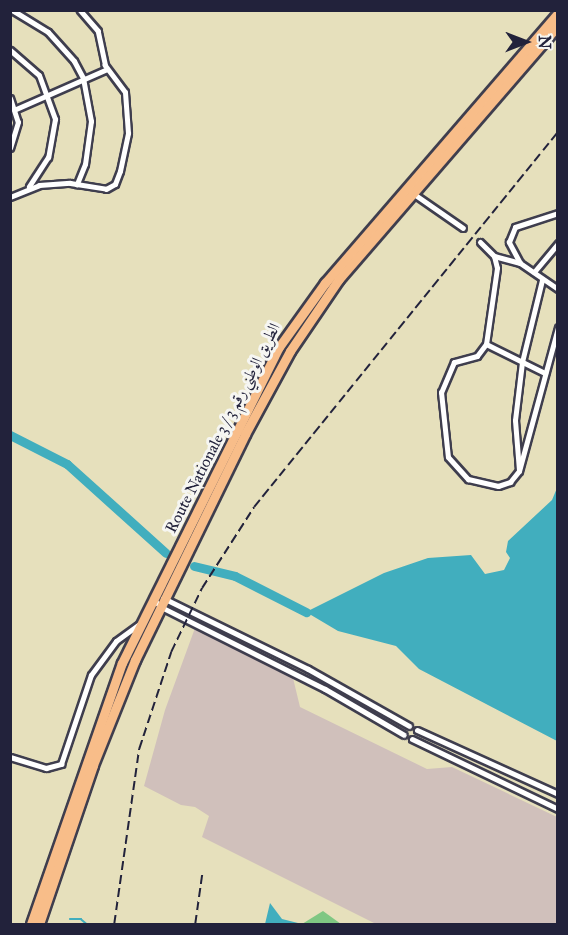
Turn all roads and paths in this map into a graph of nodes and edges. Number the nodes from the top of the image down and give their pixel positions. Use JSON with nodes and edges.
{"nodes":[{"id":1,"x":12,"y":10,"type":"edge"},
{"id":2,"x":80,"y":10,"type":"edge"},
{"id":3,"x":558,"y":13,"type":"edge"},
{"id":4,"x":558,"y":25,"type":"edge"},
{"id":5,"x":10,"y":50,"type":"edge"},
{"id":6,"x":107,"y":69,"type":"junction"},
{"id":7,"x":83,"y":78,"type":"junction"},
{"id":8,"x":49,"y":93,"type":"junction"},
{"id":9,"x":10,"y":98,"type":"edge"},
{"id":10,"x":16,"y":109,"type":"junction"},
{"id":11,"x":10,"y":148,"type":"edge"},
{"id":12,"x":77,"y":184,"type":"junction"},
{"id":13,"x":28,"y":188,"type":"junction"},
{"id":14,"x":411,"y":191,"type":"junction"},
{"id":15,"x":10,"y":197,"type":"edge"},
{"id":16,"x":558,"y":213,"type":"edge"},
{"id":17,"x":463,"y":228,"type":"dead end"},
{"id":18,"x":480,"y":242,"type":"dead end"},
{"id":19,"x":558,"y":243,"type":"edge"},
{"id":20,"x":494,"y":256,"type":"junction"},
{"id":21,"x":520,"y":263,"type":"junction"},
{"id":22,"x":534,"y":272,"type":"junction"},
{"id":23,"x":542,"y":280,"type":"junction"},
{"id":24,"x":558,"y":289,"type":"edge"},
{"id":25,"x":558,"y":327,"type":"edge"},
{"id":26,"x":486,"y":344,"type":"junction"},
{"id":27,"x":522,"y":362,"type":"junction"},
{"id":28,"x":545,"y":374,"type":"junction"},
{"id":29,"x":519,"y":471,"type":"junction"},
{"id":30,"x":166,"y":597,"type":"junction"},
{"id":31,"x":153,"y":599,"type":"junction"},
{"id":32,"x":161,"y":607,"type":"junction"},
{"id":33,"x":141,"y":623,"type":"junction"},
{"id":34,"x":232,"y":630,"type":"junction"},
{"id":35,"x":227,"y":640,"type":"junction"},
{"id":36,"x":275,"y":652,"type":"junction"},
{"id":37,"x":270,"y":661,"type":"junction"},
{"id":38,"x":330,"y":681,"type":"junction"},
{"id":39,"x":325,"y":689,"type":"junction"},
{"id":40,"x":409,"y":726,"type":"dead end"},
{"id":41,"x":417,"y":730,"type":"dead end"},
{"id":42,"x":404,"y":735,"type":"dead end"},
{"id":43,"x":412,"y":739,"type":"dead end"},
{"id":44,"x":10,"y":757,"type":"edge"},
{"id":45,"x":558,"y":794,"type":"edge"},
{"id":46,"x":558,"y":809,"type":"edge"},
{"id":47,"x":67,"y":827,"type":"junction"},
{"id":48,"x":31,"y":924,"type":"edge"},
{"id":49,"x":39,"y":924,"type":"edge"}],
"edges":[{"from":1,"to":7,"type":"street"},
{"from":2,"to":6,"type":"street"},
{"from":3,"to":14,"type":"highway","name":"Route Nationale 3 / الطريق الوطني رقم 3"},
{"from":4,"to":14,"type":"highway","name":"Route Nationale 3 / الطريق الوطني رقم 3"},
{"from":5,"to":8,"type":"street"},
{"from":6,"to":7,"type":"street"},
{"from":6,"to":12,"type":"street"},
{"from":7,"to":8,"type":"street"},
{"from":7,"to":12,"type":"street"},
{"from":8,"to":10,"type":"street"},
{"from":8,"to":13,"type":"street"},
{"from":9,"to":10,"type":"street"},
{"from":10,"to":11,"type":"street"},
{"from":12,"to":13,"type":"street"},
{"from":13,"to":15,"type":"street"},
{"from":14,"to":17,"type":"street"},
{"from":14,"to":30,"type":"highway","name":"Route Nationale 3 / الطريق الوطني رقم 3"},
{"from":14,"to":31,"type":"highway","name":"Route Nationale 3 / الطريق الوطني رقم 3"},
{"from":16,"to":21,"type":"street"},
{"from":18,"to":20,"type":"street"},
{"from":19,"to":22,"type":"street"},
{"from":20,"to":21,"type":"street"},
{"from":20,"to":26,"type":"street"},
{"from":21,"to":22,"type":"street"},
{"from":22,"to":23,"type":"street"},
{"from":23,"to":24,"type":"street"},
{"from":23,"to":27,"type":"street"},
{"from":25,"to":28,"type":"street"},
{"from":26,"to":27,"type":"street"},
{"from":26,"to":29,"type":"street"},
{"from":27,"to":28,"type":"street"},
{"from":27,"to":29,"type":"street"},
{"from":28,"to":29,"type":"street"},
{"from":30,"to":31,"type":"street"},
{"from":30,"to":32,"type":"highway","name":"Route Nationale 3 / الطريق الوطني رقم 3"},
{"from":30,"to":34,"type":"street"},
{"from":31,"to":32,"type":"street"},
{"from":31,"to":33,"type":"highway","name":"Route Nationale 3 / الطريق الوطني رقم 3"},
{"from":32,"to":35,"type":"street"},
{"from":32,"to":47,"type":"highway","name":"Route Nationale 3 / الطريق الوطني رقم 3"},
{"from":33,"to":44,"type":"street"},
{"from":33,"to":47,"type":"highway","name":"Route Nationale 3 / الطريق الوطني رقم 3"},
{"from":34,"to":35,"type":"street"},
{"from":34,"to":36,"type":"street"},
{"from":35,"to":37,"type":"street"},
{"from":36,"to":37,"type":"street"},
{"from":36,"to":38,"type":"street"},
{"from":37,"to":39,"type":"street"},
{"from":38,"to":39,"type":"street"},
{"from":38,"to":40,"type":"street"},
{"from":39,"to":42,"type":"street"},
{"from":41,"to":45,"type":"street"},
{"from":43,"to":46,"type":"street"},
{"from":47,"to":48,"type":"highway","name":"Route Nationale 3 / الطريق الوطني رقم 3"},
{"from":47,"to":49,"type":"highway","name":"Route Nationale 3 / الطريق الوطني رقم 3"}]}
